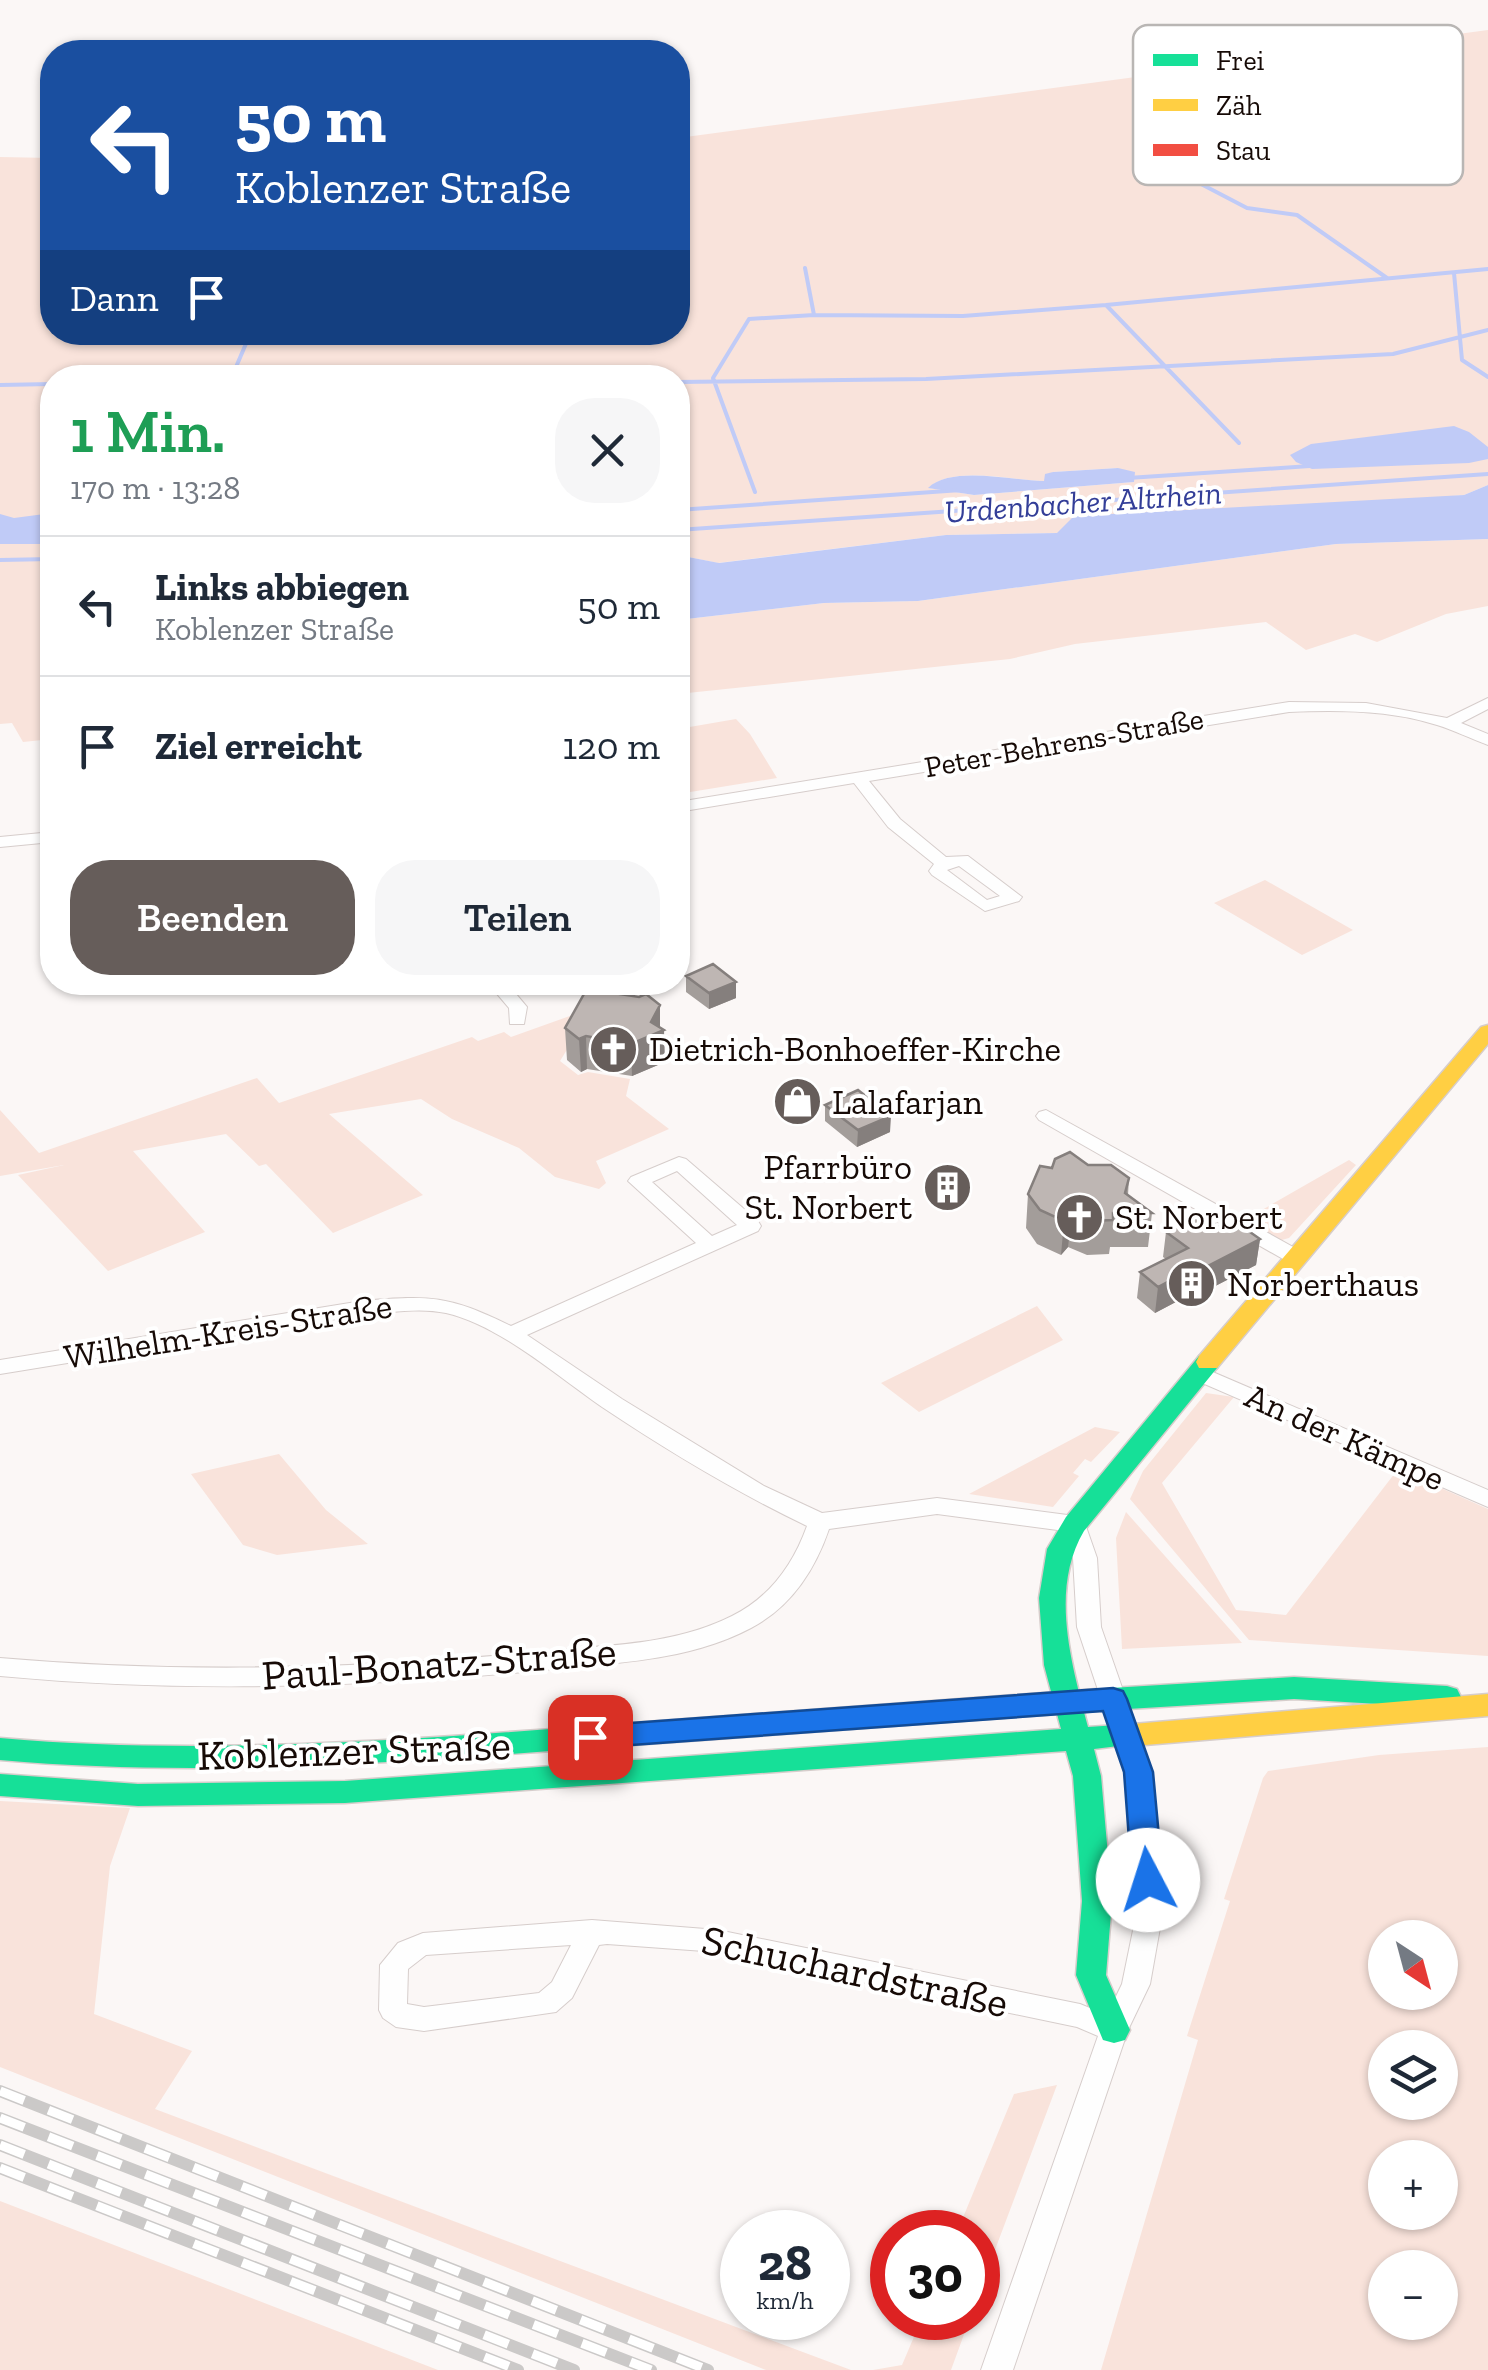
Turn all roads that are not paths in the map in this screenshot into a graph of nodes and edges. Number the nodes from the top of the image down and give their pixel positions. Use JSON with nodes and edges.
{"nodes":[{"id":1,"x":1488,"y":704,"type":"edge"},
{"id":2,"x":1452,"y":722,"type":"junction"},
{"id":3,"x":1488,"y":740,"type":"edge"},
{"id":4,"x":860,"y":778,"type":"junction"},
{"id":5,"x":690,"y":805,"type":"edge"},
{"id":6,"x":40,"y":838,"type":"edge"},
{"id":7,"x":0,"y":842,"type":"edge"},
{"id":8,"x":943,"y":863,"type":"dead end"},
{"id":9,"x":507,"y":995,"type":"edge"},
{"id":10,"x":517,"y":1020,"type":"dead end"},
{"id":11,"x":1488,"y":1031,"type":"edge"},
{"id":12,"x":1046,"y":1116,"type":"dead end"},
{"id":13,"x":709,"y":1244,"type":"junction"},
{"id":14,"x":1297,"y":1258,"type":"junction"},
{"id":15,"x":511,"y":1334,"type":"junction"},
{"id":16,"x":0,"y":1367,"type":"edge"},
{"id":17,"x":1202,"y":1374,"type":"junction"},
{"id":18,"x":1488,"y":1499,"type":"edge"},
{"id":19,"x":820,"y":1522,"type":"junction"},
{"id":20,"x":1075,"y":1524,"type":"junction"},
{"id":21,"x":0,"y":1668,"type":"edge"},
{"id":22,"x":1113,"y":1699,"type":"junction"},
{"id":23,"x":1067,"y":1702,"type":"junction"},
{"id":24,"x":1488,"y":1703,"type":"edge"},
{"id":25,"x":1128,"y":1736,"type":"junction"},
{"id":26,"x":1079,"y":1740,"type":"junction"},
{"id":27,"x":0,"y":1749,"type":"edge"},
{"id":28,"x":0,"y":1786,"type":"edge"},
{"id":29,"x":592,"y":1931,"type":"junction"},
{"id":30,"x":1114,"y":2030,"type":"junction"},
{"id":31,"x":996,"y":2370,"type":"edge"}],
"edges":[{"from":1,"to":2,"type":"street"},
{"from":2,"to":3,"type":"street","name":"Peter-Behrens-Straße"},
{"from":2,"to":4,"type":"street","name":"Peter-Behrens-Straße"},
{"from":4,"to":5,"type":"street","name":"Peter-Behrens-Straße"},
{"from":4,"to":8,"type":"street"},
{"from":6,"to":7,"type":"street"},
{"from":9,"to":10,"type":"street"},
{"from":11,"to":14,"type":"main road"},
{"from":12,"to":14,"type":"street"},
{"from":13,"to":13,"type":"street"},
{"from":13,"to":15,"type":"street"},
{"from":14,"to":17,"type":"main road"},
{"from":15,"to":16,"type":"street","name":"Wilhelm-Kreis-Straße"},
{"from":15,"to":19,"type":"street","name":"Wilhelm-Kreis-Straße"},
{"from":17,"to":18,"type":"street","name":"An der Kämpe"},
{"from":17,"to":20,"type":"main road"},
{"from":19,"to":20,"type":"street"},
{"from":19,"to":21,"type":"street","name":"Paul-Bonatz-Straße"},
{"from":20,"to":22,"type":"street"},
{"from":20,"to":23,"type":"main road"},
{"from":22,"to":23,"type":"main road","name":"Koblenzer Straße"},
{"from":22,"to":24,"type":"main road","name":"Koblenzer Straße"},
{"from":22,"to":25,"type":"street"},
{"from":23,"to":26,"type":"main road"},
{"from":23,"to":27,"type":"main road","name":"Koblenzer Straße"},
{"from":24,"to":25,"type":"main road","name":"Koblenzer Straße"},
{"from":25,"to":26,"type":"main road","name":"Koblenzer Straße"},
{"from":25,"to":30,"type":"street"},
{"from":26,"to":28,"type":"main road","name":"Koblenzer Straße"},
{"from":26,"to":30,"type":"main road"},
{"from":29,"to":29,"type":"street","name":"Schuchardstraße"},
{"from":29,"to":30,"type":"street","name":"Schuchardstraße"},
{"from":30,"to":31,"type":"street"}]}
